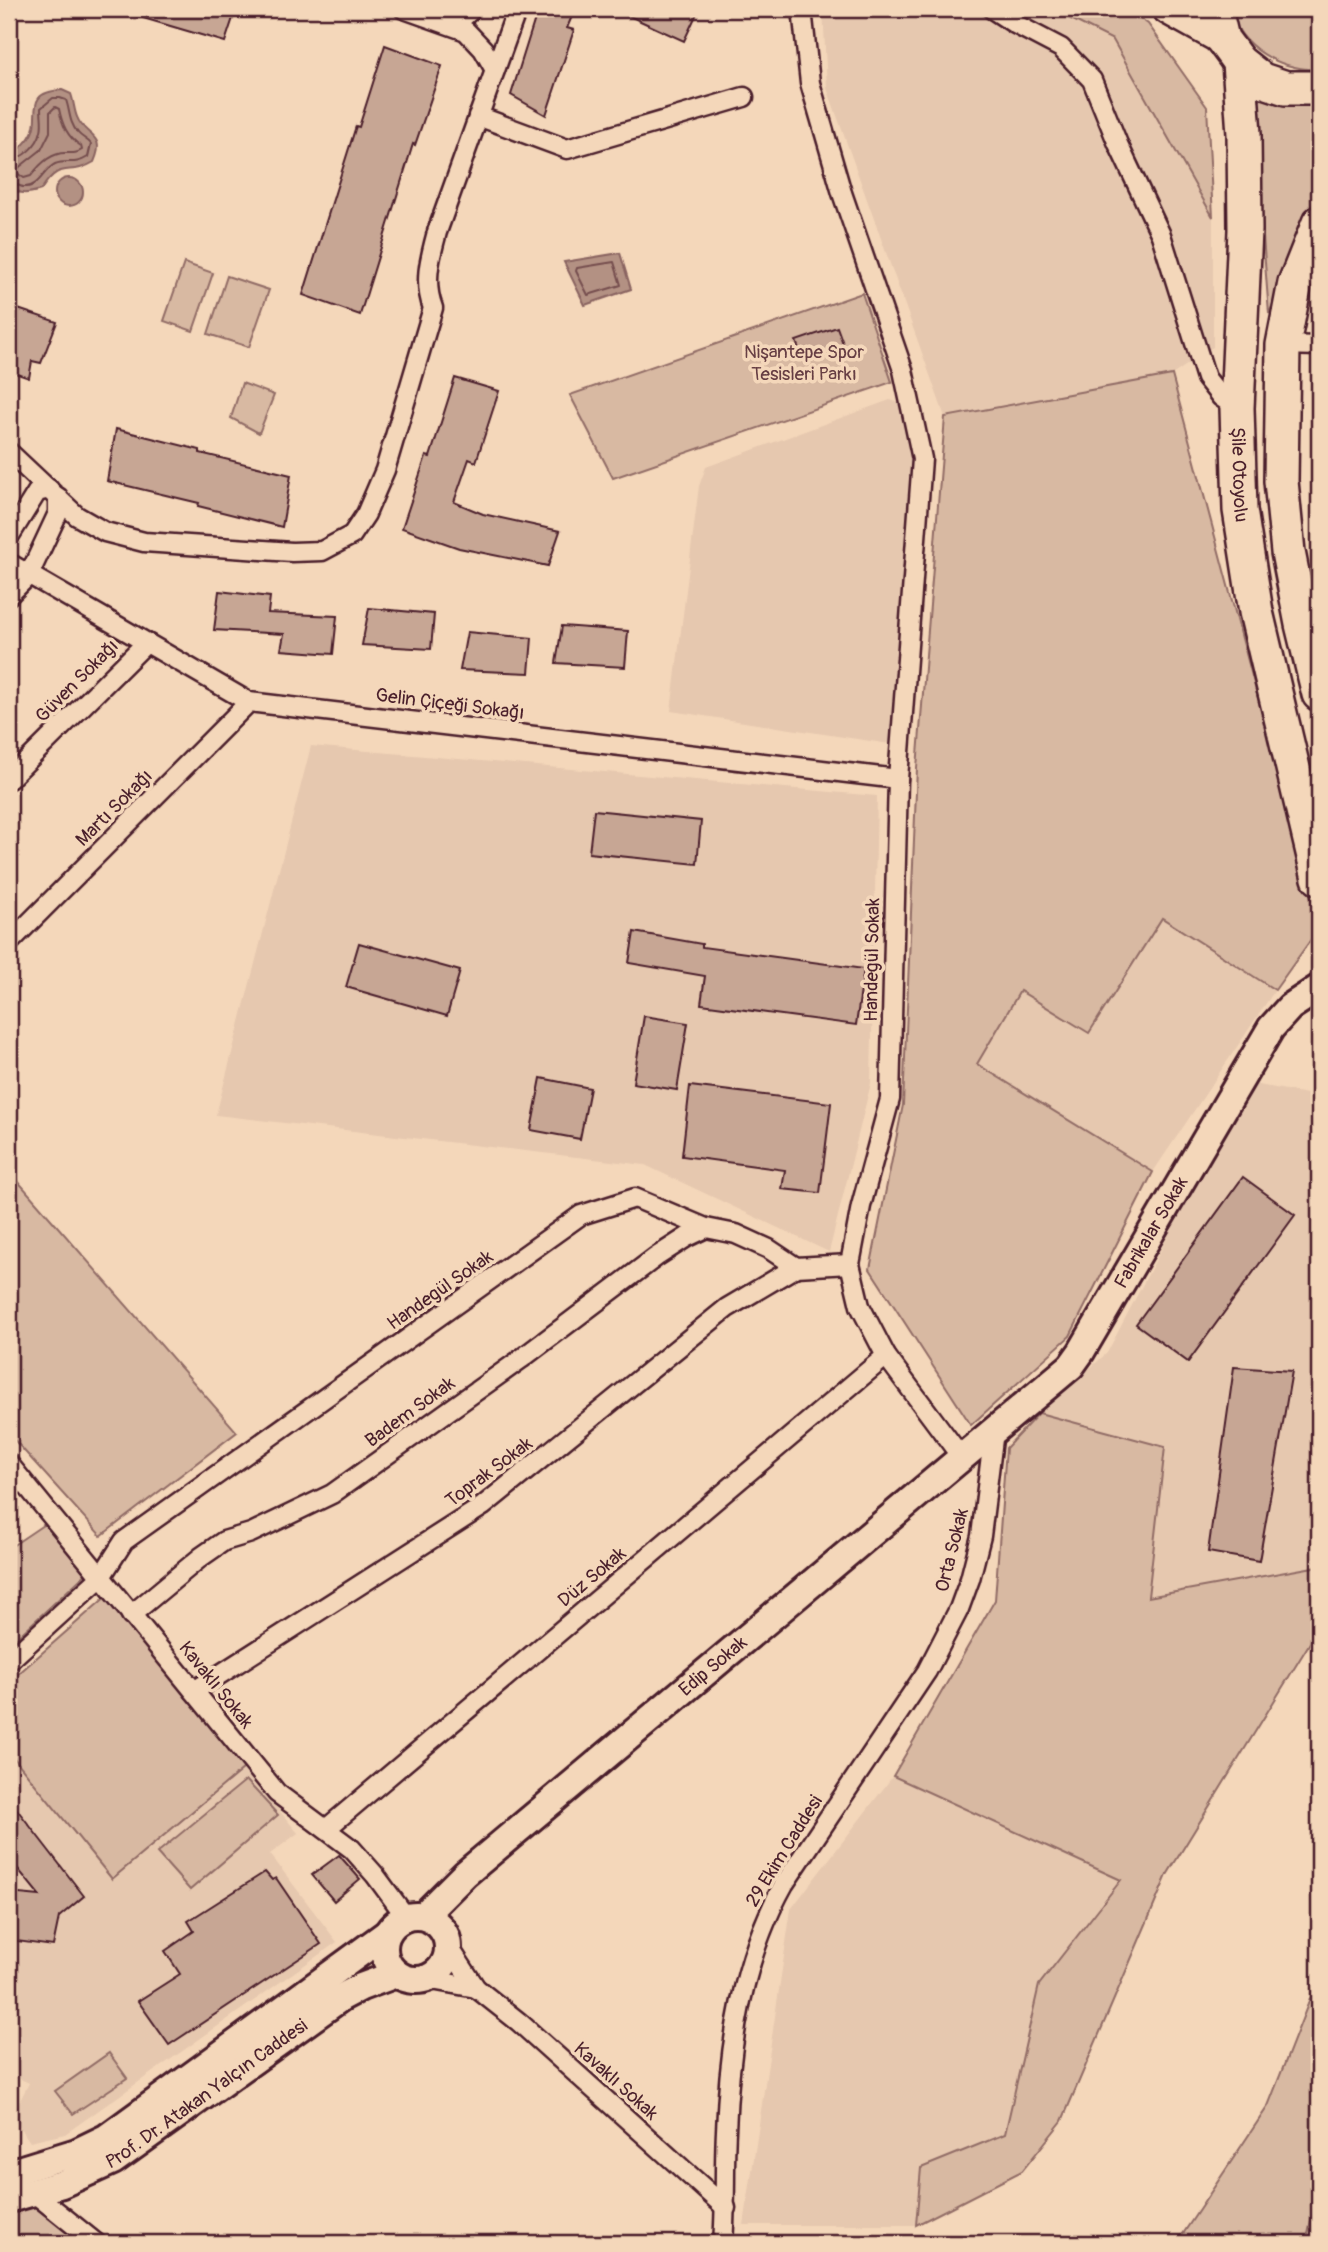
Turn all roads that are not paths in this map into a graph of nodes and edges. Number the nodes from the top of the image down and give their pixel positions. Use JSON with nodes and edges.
{"nodes":[{"id":1,"x":404,"y":9,"type":"edge"},
{"id":2,"x":472,"y":9,"type":"edge"},
{"id":3,"x":517,"y":9,"type":"edge"},
{"id":4,"x":802,"y":9,"type":"edge"},
{"id":5,"x":992,"y":9,"type":"edge"},
{"id":6,"x":1168,"y":9,"type":"edge"},
{"id":7,"x":454,"y":26,"type":"junction"},
{"id":8,"x":1225,"y":37,"type":"edge"},
{"id":9,"x":495,"y":70,"type":"junction"},
{"id":10,"x":1319,"y":88,"type":"edge"},
{"id":11,"x":744,"y":97,"type":"dead end"},
{"id":12,"x":478,"y":116,"type":"junction"},
{"id":13,"x":1319,"y":223,"type":"edge"},
{"id":14,"x":1283,"y":345,"type":"junction"},
{"id":15,"x":1319,"y":346,"type":"edge"},
{"id":16,"x":1237,"y":408,"type":"junction"},
{"id":17,"x":9,"y":452,"type":"edge"},
{"id":18,"x":53,"y":493,"type":"junction"},
{"id":19,"x":9,"y":537,"type":"edge"},
{"id":20,"x":9,"y":564,"type":"edge"},
{"id":21,"x":29,"y":575,"type":"junction"},
{"id":22,"x":9,"y":595,"type":"edge"},
{"id":23,"x":146,"y":643,"type":"junction"},
{"id":24,"x":1319,"y":694,"type":"edge"},
{"id":25,"x":249,"y":702,"type":"junction"},
{"id":26,"x":9,"y":779,"type":"edge"},
{"id":27,"x":898,"y":779,"type":"junction"},
{"id":28,"x":1319,"y":878,"type":"edge"},
{"id":29,"x":9,"y":943,"type":"edge"},
{"id":30,"x":1319,"y":988,"type":"edge"},
{"id":31,"x":706,"y":1228,"type":"junction"},
{"id":32,"x":850,"y":1264,"type":"junction"},
{"id":33,"x":796,"y":1268,"type":"junction"},
{"id":34,"x":886,"y":1356,"type":"junction"},
{"id":35,"x":994,"y":1431,"type":"junction"},
{"id":36,"x":962,"y":1458,"type":"junction"},
{"id":37,"x":12,"y":1475,"type":"edge"},
{"id":38,"x":101,"y":1577,"type":"junction"},
{"id":39,"x":131,"y":1615,"type":"junction"},
{"id":40,"x":9,"y":1661,"type":"edge"},
{"id":41,"x":927,"y":1671,"type":"joint"},
{"id":42,"x":194,"y":1691,"type":"junction"},
{"id":43,"x":326,"y":1829,"type":"junction"},
{"id":44,"x":430,"y":1927,"type":"junction"},
{"id":45,"x":386,"y":1934,"type":"junction"},
{"id":46,"x":396,"y":1974,"type":"junction"},
{"id":47,"x":426,"y":1979,"type":"junction"},
{"id":48,"x":476,"y":1988,"type":"junction"},
{"id":49,"x":9,"y":2173,"type":"edge"},
{"id":50,"x":21,"y":2196,"type":"edge"},
{"id":51,"x":726,"y":2208,"type":"junction"},
{"id":52,"x":96,"y":2243,"type":"edge"},
{"id":53,"x":723,"y":2243,"type":"edge"}],
"edges":[{"from":1,"to":7,"type":"street"},
{"from":2,"to":7,"type":"street"},
{"from":3,"to":9,"type":"street"},
{"from":4,"to":27,"type":"street","name":"Handegül Sokak"},
{"from":5,"to":16,"type":"street"},
{"from":6,"to":8,"type":"main road"},
{"from":7,"to":9,"type":"street"},
{"from":8,"to":10,"type":"highway"},
{"from":8,"to":16,"type":"highway","name":"Şile Otoyolu"},
{"from":9,"to":12,"type":"street"},
{"from":11,"to":12,"type":"street"},
{"from":12,"to":18,"type":"street"},
{"from":13,"to":14,"type":"highway"},
{"from":14,"to":15,"type":"street"},
{"from":14,"to":24,"type":"highway"},
{"from":16,"to":28,"type":"highway","name":"Şile Otoyolu"},
{"from":17,"to":18,"type":"street"},
{"from":18,"to":19,"type":"street"},
{"from":18,"to":21,"type":"street"},
{"from":20,"to":21,"type":"street","name":"Gelin Çiçeği Sokağı"},
{"from":21,"to":22,"type":"street"},
{"from":21,"to":23,"type":"street","name":"Gelin Çiçeği Sokağı"},
{"from":23,"to":25,"type":"street","name":"Gelin Çiçeği Sokağı"},
{"from":23,"to":26,"type":"street","name":"Güven Sokağı"},
{"from":25,"to":27,"type":"street","name":"Gelin Çiçeği Sokağı"},
{"from":25,"to":29,"type":"street","name":"Martı Sokağı"},
{"from":27,"to":32,"type":"street","name":"Handegül Sokak"},
{"from":30,"to":35,"type":"main road","name":"Fabrikalar Sokak"},
{"from":31,"to":33,"type":"street","name":"Handegül Sokak"},
{"from":31,"to":38,"type":"street","name":"Handegül Sokak"},
{"from":31,"to":39,"type":"street","name":"Badem Sokak"},
{"from":32,"to":33,"type":"street"},
{"from":32,"to":34,"type":"street","name":"Handegül Sokak"},
{"from":33,"to":42,"type":"street","name":"Toprak Sokak"},
{"from":34,"to":36,"type":"street","name":"Handegül Sokak"},
{"from":34,"to":43,"type":"street","name":"Düz Sokak"},
{"from":35,"to":36,"type":"main road","name":"Fabrikalar Sokak"},
{"from":35,"to":41,"type":"street","name":"Orta Sokak"},
{"from":36,"to":44,"type":"main road","name":"Edip Sokak"},
{"from":37,"to":38,"type":"street","name":"Kavaklı Sokak"},
{"from":38,"to":39,"type":"street","name":"Kavaklı Sokak"},
{"from":38,"to":40,"type":"street","name":"Handegül Sokak"},
{"from":39,"to":42,"type":"street","name":"Kavaklı Sokak"},
{"from":41,"to":51,"type":"street","name":"29 Ekim Caddesi"},
{"from":42,"to":43,"type":"street","name":"Kavaklı Sokak"},
{"from":43,"to":44,"type":"street","name":"Kavaklı Sokak"},
{"from":44,"to":45,"type":"main road"},
{"from":44,"to":47,"type":"main road"},
{"from":44,"to":48,"type":"street","name":"Kavaklı Sokak"},
{"from":45,"to":46,"type":"main road"},
{"from":45,"to":49,"type":"main road","name":"Prof. Dr. Atakan Yalçın Caddesi"},
{"from":46,"to":47,"type":"main road"},
{"from":46,"to":50,"type":"main road","name":"Prof. Dr. Atakan Yalçın Caddesi"},
{"from":47,"to":48,"type":"street"},
{"from":48,"to":51,"type":"street","name":"Kavaklı Sokak"},
{"from":50,"to":52,"type":"street"},
{"from":51,"to":53,"type":"street","name":"29 Ekim Caddesi"}]}
